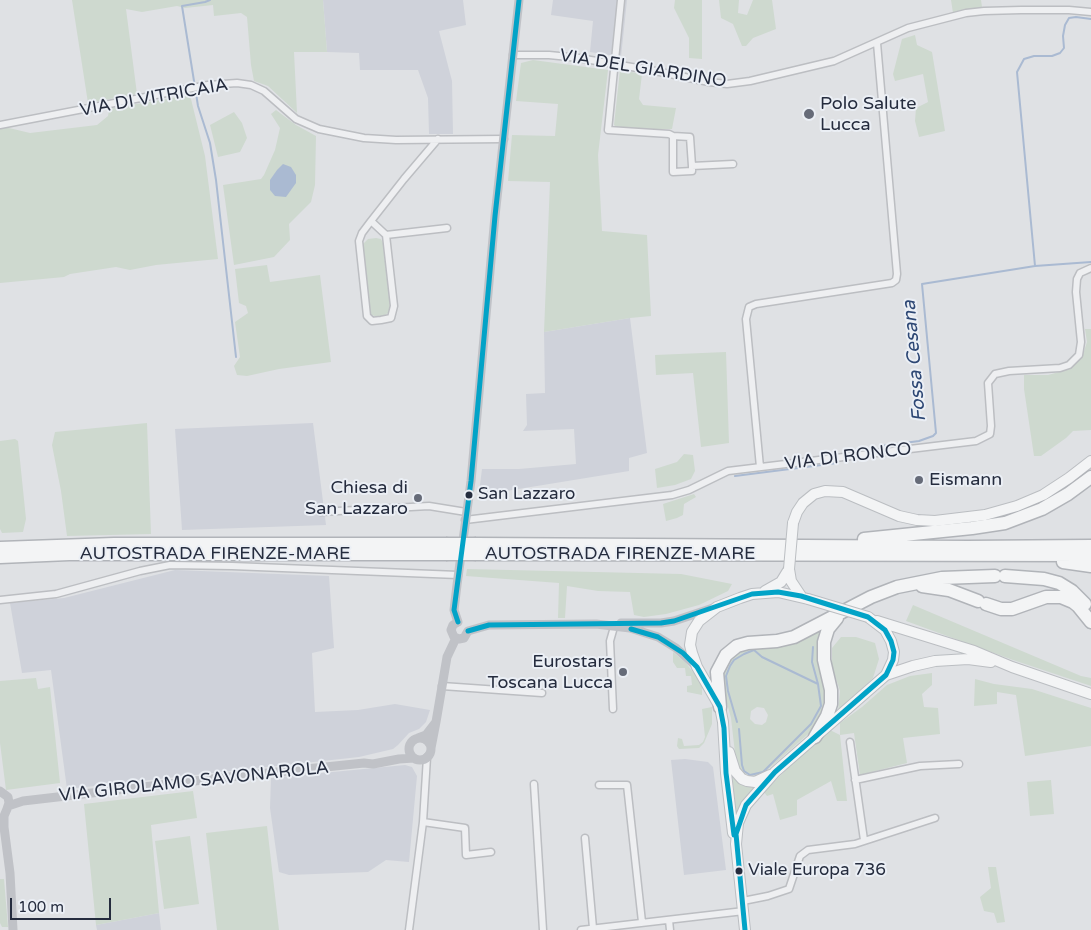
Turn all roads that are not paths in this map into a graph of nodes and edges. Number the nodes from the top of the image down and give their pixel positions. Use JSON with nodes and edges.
{"nodes":[{"id":1,"x":519,"y":0,"type":"edge"},
{"id":2,"x":620,"y":0,"type":"edge"},
{"id":3,"x":1091,"y":12,"type":"edge"},
{"id":4,"x":877,"y":43,"type":"junction"},
{"id":5,"x":513,"y":55,"type":"junction"},
{"id":6,"x":614,"y":64,"type":"junction"},
{"id":7,"x":0,"y":125,"type":"edge"},
{"id":8,"x":673,"y":136,"type":"junction"},
{"id":9,"x":438,"y":139,"type":"junction"},
{"id":10,"x":504,"y":139,"type":"junction"},
{"id":11,"x":733,"y":164,"type":"dead end"},
{"id":12,"x":692,"y":166,"type":"junction"},
{"id":13,"x":371,"y":221,"type":"junction"},
{"id":14,"x":447,"y":228,"type":"dead end"},
{"id":15,"x":386,"y":235,"type":"junction"},
{"id":16,"x":1091,"y":268,"type":"edge"},
{"id":17,"x":1091,"y":461,"type":"edge"},
{"id":18,"x":760,"y":467,"type":"junction"},
{"id":19,"x":1091,"y":477,"type":"edge"},
{"id":20,"x":320,"y":512,"type":"dead end"},
{"id":21,"x":465,"y":516,"type":"junction"},
{"id":22,"x":802,"y":546,"type":"junction"},
{"id":23,"x":1091,"y":546,"type":"edge"},
{"id":24,"x":0,"y":548,"type":"edge"},
{"id":25,"x":446,"y":549,"type":"junction"},
{"id":26,"x":476,"y":549,"type":"junction"},
{"id":27,"x":1021,"y":556,"type":"junction"},
{"id":28,"x":1091,"y":556,"type":"edge"},
{"id":29,"x":0,"y":557,"type":"edge"},
{"id":30,"x":1091,"y":566,"type":"edge"},
{"id":31,"x":789,"y":569,"type":"junction"},
{"id":32,"x":458,"y":575,"type":"junction"},
{"id":33,"x":912,"y":584,"type":"junction"},
{"id":34,"x":762,"y":593,"type":"junction"},
{"id":35,"x":804,"y":598,"type":"junction"},
{"id":36,"x":0,"y":600,"type":"edge"},
{"id":37,"x":858,"y":604,"type":"junction"},
{"id":38,"x":717,"y":607,"type":"junction"},
{"id":39,"x":1091,"y":612,"type":"edge"},
{"id":40,"x":870,"y":618,"type":"junction"},
{"id":41,"x":458,"y":622,"type":"junction"},
{"id":42,"x":1091,"y":622,"type":"edge"},
{"id":43,"x":596,"y":624,"type":"junction"},
{"id":44,"x":614,"y":627,"type":"junction"},
{"id":45,"x":468,"y":630,"type":"junction"},
{"id":46,"x":456,"y":638,"type":"junction"},
{"id":47,"x":1012,"y":666,"type":"junction"},
{"id":48,"x":697,"y":667,"type":"junction"},
{"id":49,"x":886,"y":675,"type":"junction"},
{"id":50,"x":442,"y":686,"type":"junction"},
{"id":51,"x":542,"y":693,"type":"dead end"},
{"id":52,"x":1091,"y":694,"type":"edge"},
{"id":53,"x":720,"y":707,"type":"junction"},
{"id":54,"x":613,"y":708,"type":"dead end"},
{"id":55,"x":436,"y":722,"type":"junction"},
{"id":56,"x":725,"y":733,"type":"junction"},
{"id":57,"x":815,"y":737,"type":"junction"},
{"id":58,"x":418,"y":738,"type":"junction"},
{"id":59,"x":850,"y":742,"type":"dead end"},
{"id":60,"x":409,"y":749,"type":"junction"},
{"id":61,"x":429,"y":752,"type":"junction"},
{"id":62,"x":414,"y":758,"type":"junction"},
{"id":63,"x":364,"y":763,"type":"junction"},
{"id":64,"x":959,"y":764,"type":"dead end"},
{"id":65,"x":776,"y":772,"type":"junction"},
{"id":66,"x":855,"y":780,"type":"junction"},
{"id":67,"x":534,"y":784,"type":"dead end"},
{"id":68,"x":599,"y":785,"type":"dead end"},
{"id":69,"x":0,"y":791,"type":"edge"},
{"id":70,"x":26,"y":801,"type":"junction"},
{"id":71,"x":6,"y":806,"type":"edge"},
{"id":72,"x":0,"y":818,"type":"edge"},
{"id":73,"x":935,"y":818,"type":"dead end"},
{"id":74,"x":422,"y":822,"type":"junction"},
{"id":75,"x":4,"y":827,"type":"junction"},
{"id":76,"x":585,"y":838,"type":"dead end"},
{"id":77,"x":864,"y":840,"type":"junction"},
{"id":78,"x":736,"y":844,"type":"junction"},
{"id":79,"x":491,"y":852,"type":"dead end"},
{"id":80,"x":743,"y":906,"type":"junction"},
{"id":81,"x":669,"y":920,"type":"junction"},
{"id":82,"x":642,"y":922,"type":"junction"},
{"id":83,"x":593,"y":928,"type":"junction"},
{"id":84,"x":13,"y":930,"type":"edge"},
{"id":85,"x":409,"y":930,"type":"edge"},
{"id":86,"x":543,"y":930,"type":"edge"},
{"id":87,"x":581,"y":930,"type":"edge"},
{"id":88,"x":670,"y":930,"type":"edge"},
{"id":89,"x":745,"y":930,"type":"edge"}],
"edges":[{"from":1,"to":5,"type":"main road"},
{"from":2,"to":6,"type":"street"},
{"from":3,"to":4,"type":"street","name":"VIA DEL GIARDINO"},
{"from":4,"to":6,"type":"street","name":"VIA DEL GIARDINO"},
{"from":4,"to":18,"type":"street"},
{"from":5,"to":6,"type":"street","name":"VIA DEL GIARDINO"},
{"from":5,"to":10,"type":"main road"},
{"from":6,"to":8,"type":"street"},
{"from":7,"to":9,"type":"street","name":"VIA DI VITRICAIA"},
{"from":8,"to":12,"type":"street"},
{"from":8,"to":12,"type":"street"},
{"from":9,"to":10,"type":"street","name":"VIA DI VITRICAIA"},
{"from":9,"to":13,"type":"street"},
{"from":10,"to":21,"type":"main road"},
{"from":11,"to":12,"type":"street"},
{"from":13,"to":15,"type":"street"},
{"from":13,"to":15,"type":"street"},
{"from":14,"to":15,"type":"street"},
{"from":16,"to":18,"type":"street","name":"VIA DI RONCO"},
{"from":17,"to":31,"type":"main road","bridge":true},
{"from":18,"to":21,"type":"street","name":"VIA DI RONCO"},
{"from":19,"to":22,"type":"highway"},
{"from":20,"to":21,"type":"street","name":"VIA DI RONCO"},
{"from":21,"to":32,"type":"main road"},
{"from":22,"to":23,"type":"highway","name":"AUTOSTRADA FIRENZE-MARE"},
{"from":22,"to":26,"type":"highway","name":"AUTOSTRADA FIRENZE-MARE"},
{"from":24,"to":25,"type":"highway","name":"AUTOSTRADA FIRENZE-MARE"},
{"from":25,"to":26,"type":"highway","name":"AUTOSTRADA FIRENZE-MARE","bridge":true},
{"from":25,"to":29,"type":"highway","name":"AUTOSTRADA FIRENZE-MARE"},
{"from":26,"to":27,"type":"highway","name":"AUTOSTRADA FIRENZE-MARE"},
{"from":27,"to":28,"type":"highway","name":"AUTOSTRADA FIRENZE-MARE"},
{"from":27,"to":30,"type":"highway"},
{"from":31,"to":34,"type":"main road"},
{"from":31,"to":35,"type":"main road"},
{"from":32,"to":36,"type":"street"},
{"from":32,"to":41,"type":"main road"},
{"from":33,"to":37,"type":"highway"},
{"from":33,"to":39,"type":"highway"},
{"from":33,"to":42,"type":"highway"},
{"from":34,"to":35,"type":"main road"},
{"from":34,"to":38,"type":"main road"},
{"from":35,"to":40,"type":"main road","bridge":true},
{"from":37,"to":53,"type":"highway"},
{"from":37,"to":57,"type":"highway"},
{"from":38,"to":43,"type":"main road"},
{"from":38,"to":48,"type":"main road"},
{"from":40,"to":47,"type":"main road"},
{"from":40,"to":49,"type":"main road"},
{"from":41,"to":45,"type":"main road"},
{"from":41,"to":46,"type":"main road"},
{"from":43,"to":44,"type":"main road"},
{"from":43,"to":45,"type":"main road"},
{"from":44,"to":48,"type":"main road"},
{"from":44,"to":54,"type":"street"},
{"from":45,"to":46,"type":"main road"},
{"from":46,"to":50,"type":"main road"},
{"from":47,"to":49,"type":"main road"},
{"from":47,"to":52,"type":"main road"},
{"from":48,"to":53,"type":"main road"},
{"from":49,"to":57,"type":"main road"},
{"from":50,"to":51,"type":"street"},
{"from":50,"to":55,"type":"main road"},
{"from":53,"to":56,"type":"main road"},
{"from":55,"to":58,"type":"main road"},
{"from":55,"to":61,"type":"main road"},
{"from":56,"to":65,"type":"main road"},
{"from":56,"to":78,"type":"main road"},
{"from":57,"to":65,"type":"main road"},
{"from":58,"to":60,"type":"main road"},
{"from":58,"to":61,"type":"main road"},
{"from":59,"to":66,"type":"street"},
{"from":60,"to":62,"type":"main road"},
{"from":60,"to":63,"type":"main road","name":"VIA GIROLAMO SAVONAROLA"},
{"from":61,"to":62,"type":"main road"},
{"from":61,"to":74,"type":"street"},
{"from":62,"to":63,"type":"main road","name":"VIA GIROLAMO SAVONAROLA"},
{"from":63,"to":70,"type":"main road","name":"VIA GIROLAMO SAVONAROLA"},
{"from":64,"to":66,"type":"street"},
{"from":65,"to":78,"type":"main road"},
{"from":66,"to":77,"type":"street"},
{"from":67,"to":86,"type":"street"},
{"from":68,"to":82,"type":"street"},
{"from":69,"to":71,"type":"main road"},
{"from":70,"to":71,"type":"main road","name":"VIA GIROLAMO SAVONAROLA"},
{"from":70,"to":75,"type":"main road"},
{"from":71,"to":75,"type":"main road"},
{"from":72,"to":75,"type":"main road"},
{"from":73,"to":77,"type":"street"},
{"from":74,"to":79,"type":"street"},
{"from":74,"to":85,"type":"street"},
{"from":75,"to":84,"type":"main road"},
{"from":76,"to":83,"type":"street"},
{"from":77,"to":80,"type":"street"},
{"from":78,"to":80,"type":"main road"},
{"from":80,"to":81,"type":"street"},
{"from":80,"to":89,"type":"main road"},
{"from":81,"to":82,"type":"street"},
{"from":81,"to":88,"type":"street"},
{"from":82,"to":83,"type":"street"},
{"from":83,"to":87,"type":"street"}]}
